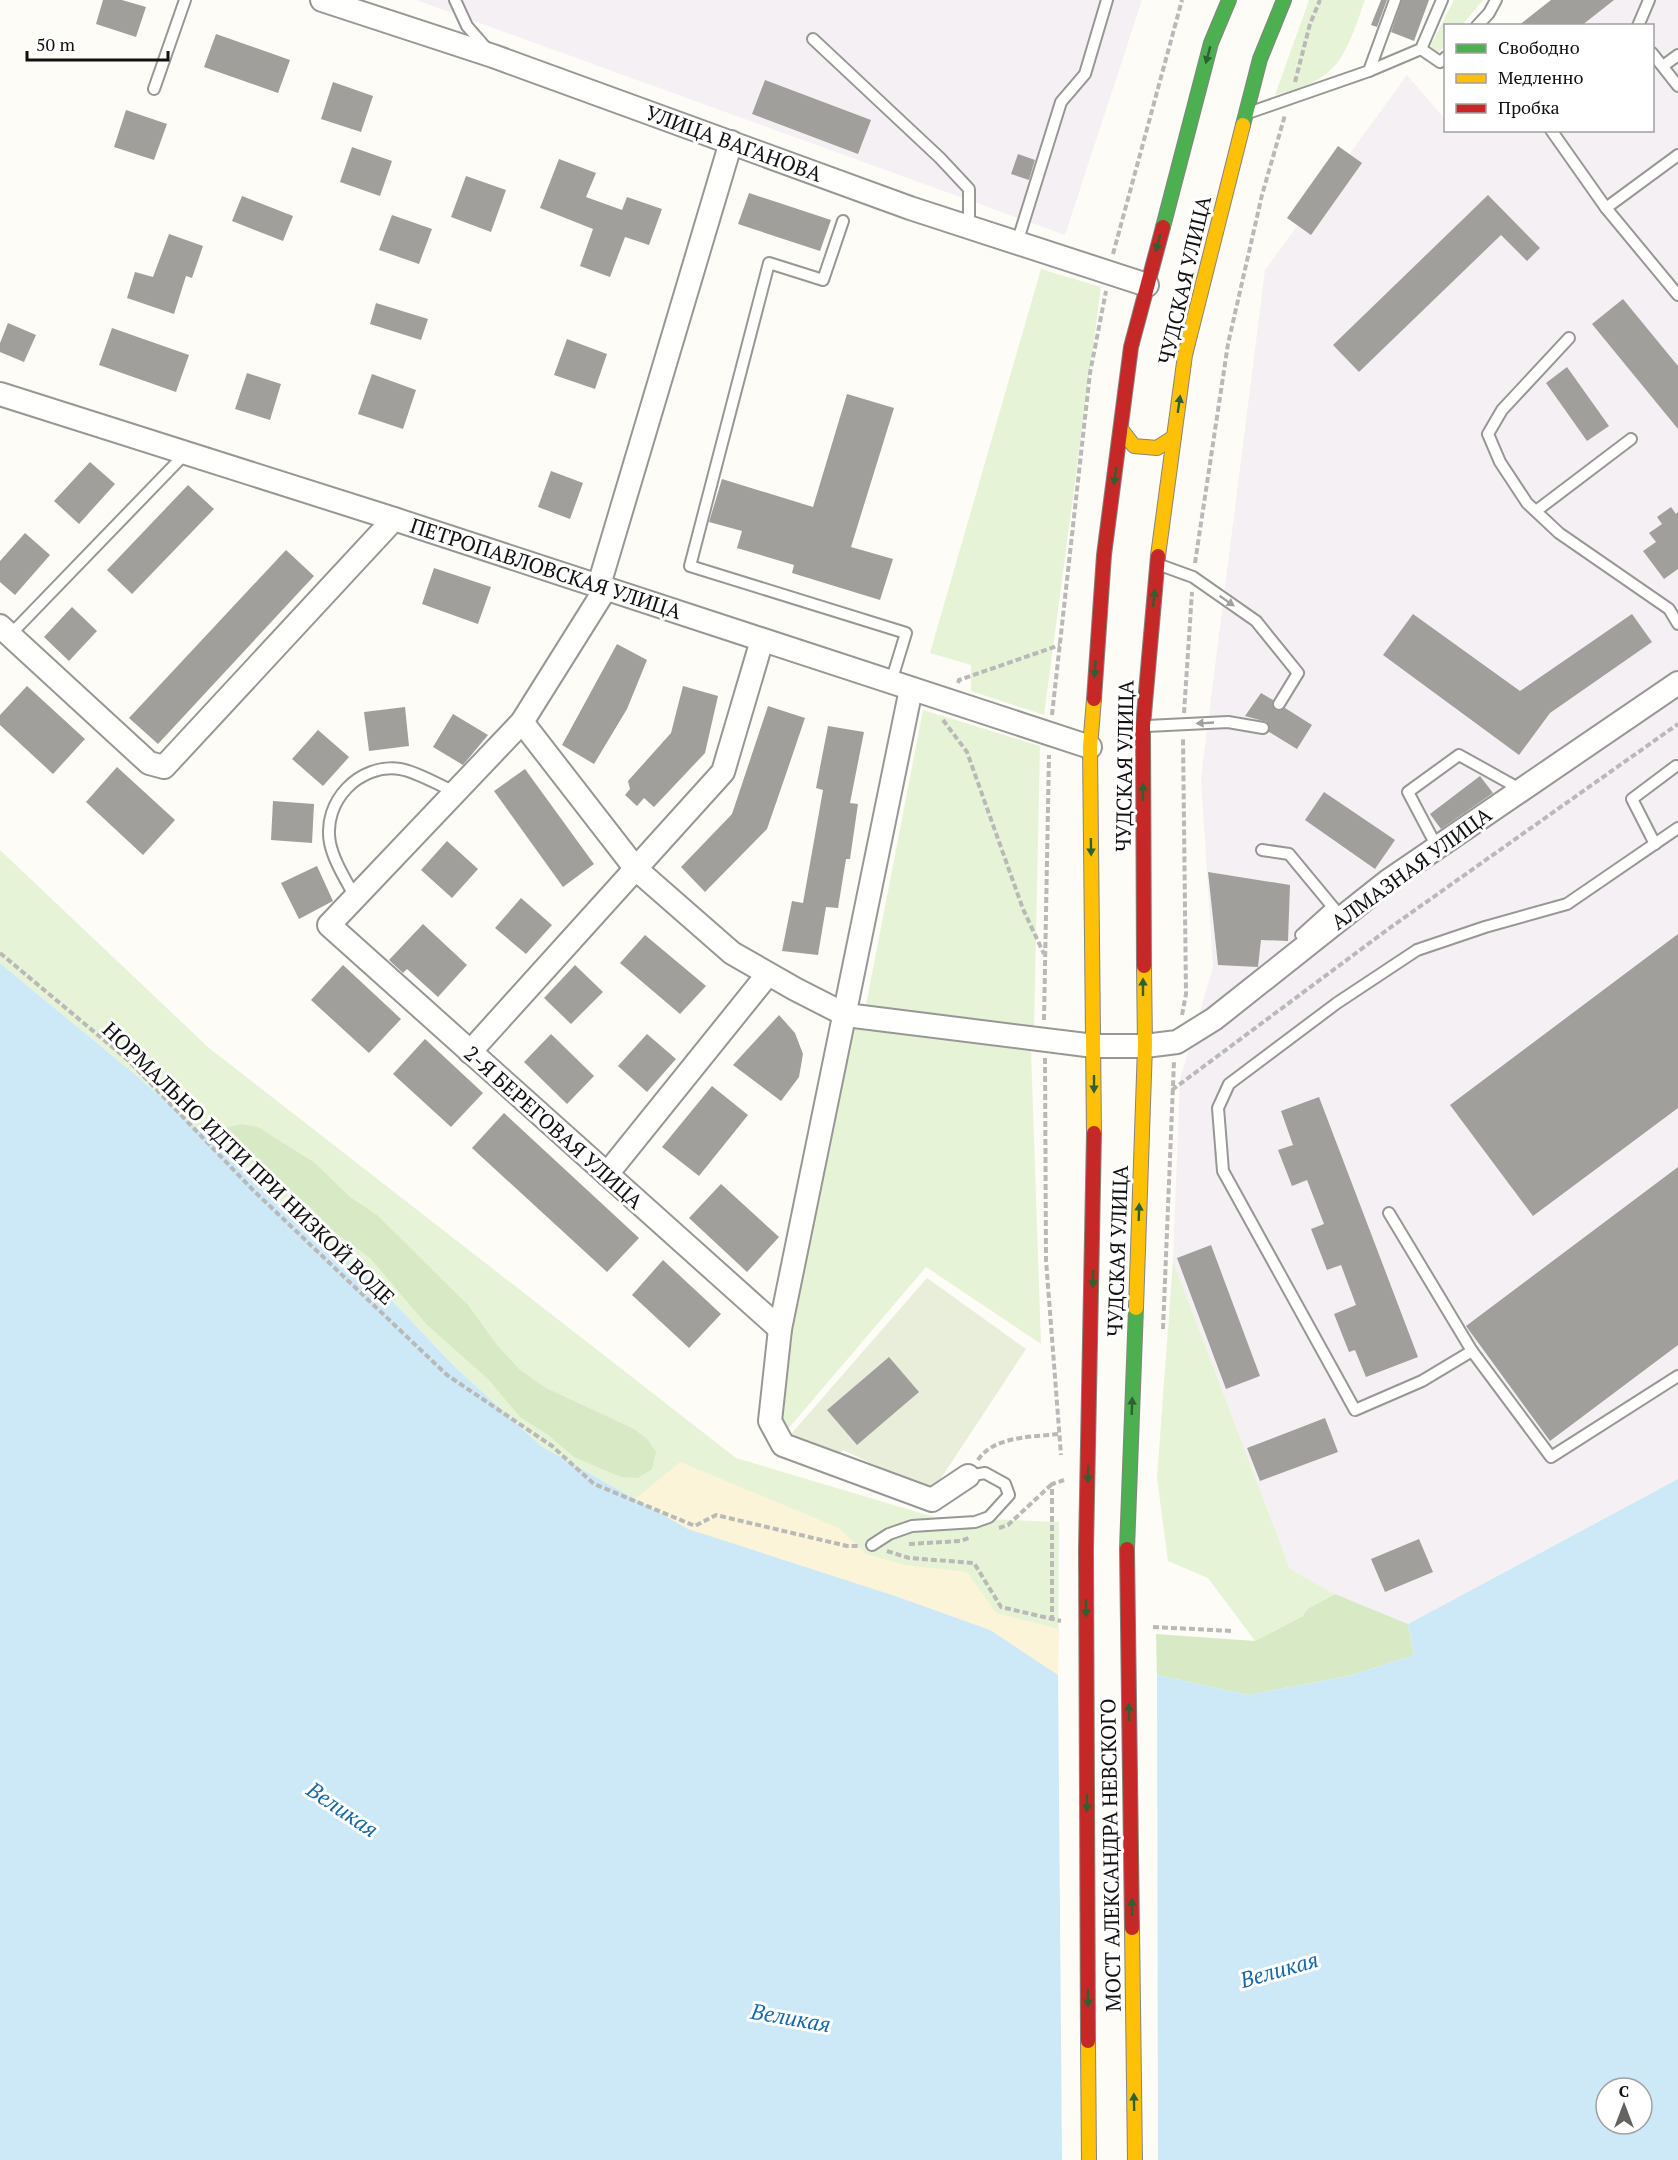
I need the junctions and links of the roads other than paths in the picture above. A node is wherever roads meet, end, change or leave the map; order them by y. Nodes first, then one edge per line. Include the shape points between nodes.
1 (185, 0) edge
2 (322, 0) edge
3 (455, 0) edge
4 (1107, 0) edge
5 (1229, 0) edge
6 (1284, 0) edge
7 (1395, 0) edge
8 (1442, 0) edge
9 (1496, 0) edge
10 (1649, 0) edge
11 (1479, 24) edge
12 (1639, 24) edge
13 (813, 39) dead end
14 (1421, 49) junction
15 (1654, 54) edge
16 (1678, 55) edge
17 (493, 56) junction
18 (1444, 59) edge
19 (1663, 66) junction
20 (1369, 71) junction
21 (1678, 86) edge
22 (154, 89) dead end
23 (1245, 114) junction
24 (1552, 132) edge
25 (731, 142) junction
26 (1678, 156) edge
27 (1606, 208) junction
28 (843, 221) dead end
29 (969, 228) junction
30 (1017, 243) junction
31 (1147, 285) junction
32 (1678, 295) edge
33 (1569, 338) dead end
34 (0, 394) edge
35 (1121, 429) junction
36 (1174, 437) junction
37 (1631, 439) dead end
38 (185, 454) junction
39 (1536, 511) junction
40 (394, 519) junction
41 (1122, 546) dead end
42 (1140, 548) dead end
43 (1104, 555) junction
44 (1157, 564) junction
45 (603, 587) junction
46 (1674, 606) edge
47 (1678, 624) edge
48 (5, 630) edge
49 (762, 640) junction
50 (1678, 683) edge
51 (901, 686) junction
52 (1279, 704) dead end
53 (522, 722) junction
54 (1143, 726) junction
55 (1263, 728) dead end
56 (1090, 747) junction
57 (1677, 766) edge
58 (1520, 789) junction
59 (455, 792) junction
60 (1678, 828) edge
61 (1656, 844) junction
62 (1437, 847) junction
63 (1262, 850) dead end
64 (636, 869) junction
65 (355, 897) junction
66 (1337, 912) junction
67 (1301, 935) dead end
68 (768, 974) junction
69 (846, 1015) junction
70 (1094, 1046) junction
71 (1144, 1046) junction
72 (470, 1052) junction
73 (607, 1174) junction
74 (1389, 1214) dead end
75 (780, 1329) junction
76 (1472, 1351) junction
77 (1678, 1376) edge
78 (968, 1476) joint
79 (872, 1545) road end
80 (1086, 1549) joint
81 (1127, 1549) joint
82 (1089, 2160) edge
83 (1135, 2160) edge

1 - 22 lane
2 - 17 street, УЛИЦА ВАГАНОВА
3 - 17 lane via 466,26
4 - 30 lane via 1085,74 1061,102
5 -> 31 highway, ЧУДСКАЯ УЛИЦА via 1211,43
6 - 23 highway, ЧУДСКАЯ УЛИЦА via 1260,59
7 - 20 lane
8 - 14 lane
9 - 11 lane
10 - 12 lane
13 - 29 lane via 969,189
14 - 18 lane via 1440,62
14 - 20 lane
15 - 19 lane
16 - 19 lane
17 - 25 street, УЛИЦА ВАГАНОВА
19 - 21 lane
20 - 23 lane
36 -> 23 highway, ЧУДСКАЯ УЛИЦА via 1185,355
24 - 27 lane
25 - 29 street, УЛИЦА ВАГАНОВА
25 - 45 street
26 - 27 lane
27 - 32 lane
28 - 51 lane via 823,280 769,262 690,566 906,633
29 - 30 street, УЛИЦА ВАГАНОВА
30 - 31 street, УЛИЦА ВАГАНОВА
31 - 35 highway, ЧУДСКАЯ УЛИЦА via 1131,347
33 - 39 lane via 1502,410 1488,434 1500,462
34 - 38 street, ПЕТРОПАВЛОВСКАЯ УЛИЦА
35 - 36 highway via 1134,446 1157,448
35 -> 43 highway, ЧУДСКАЯ УЛИЦА
36 - 44 highway, ЧУДСКАЯ УЛИЦА
37 - 39 lane
38 - 40 street, ПЕТРОПАВЛОВСКАЯ УЛИЦА
38 - 48 lane
39 - 46 lane via 1559,533
40 - 45 street, ПЕТРОПАВЛОВСКАЯ УЛИЦА
40 - 48 street via 164,767 149,763
41 - 43 highway
42 - 44 highway
43 -> 56 highway, ЧУДСКАЯ УЛИЦА
44 -> 52 lane via 1193,577 1256,621 1298,673
54 -> 44 highway, ЧУДСКАЯ УЛИЦА
45 - 49 street, ПЕТРОПАВЛОВСКАЯ УЛИЦА
45 - 53 street
46 - 47 lane
49 - 51 street, ПЕТРОПАВЛОВСКАЯ УЛИЦА
49 - 64 street via 723,772
50 - 58 street, АЛМАЗНАЯ УЛИЦА
51 - 56 street, ПЕТРОПАВЛОВСКАЯ УЛИЦА via 948,711
51 - 69 street
53 - 59 street
53 - 64 street
55 -> 54 lane via 1228,722
71 -> 54 highway, ЧУДСКАЯ УЛИЦА
56 -> 70 highway, ЧУДСКАЯ УЛИЦА
57 - 61 lane via 1632,799
58 - 62 street, АЛМАЗНАЯ УЛИЦА
58 - 62 lane via 1459,755 1408,792
59 - 65 street
59 - 65 lane via 403,770 379,768 358,777 343,791 332,813 330,842
60 - 61 lane
61 - 76 lane via 1568,904 1417,950 1337,1003 1230,1084 1218,1108 1223,1171 1355,1410 1422,1381
62 - 66 street, АЛМАЗНАЯ УЛИЦА
63 - 66 lane via 1289,854
64 - 68 street via 732,953
64 - 72 street
65 - 72 street, 2-Я БЕРЕГОВАЯ УЛИЦА via 329,925
66 - 67 lane
66 - 71 street, АЛМАЗНАЯ УЛИЦА via 1250,992 1177,1042
68 - 69 street
68 - 73 street
69 - 70 street, АЛМАЗНАЯ УЛИЦА
69 - 75 street
70 - 71 street, АЛМАЗНАЯ УЛИЦА
70 -> 80 highway, ЧУДСКАЯ УЛИЦА
81 -> 71 highway, ЧУДСКАЯ УЛИЦА
72 - 73 street, 2-Я БЕРЕГОВАЯ УЛИЦА
73 - 75 street, 2-Я БЕРЕГОВАЯ УЛИЦА
74 - 76 lane
75 - 78 street via 770,1421 783,1445 932,1500
76 - 77 lane via 1551,1457
78 - 79 lane via 985,1473 1005,1484 1009,1495 989,1517 975,1522 912,1526
80 -> 82 highway, МОСТ АЛЕКСАНДРА НЕВСКОГО, bridge
83 -> 81 highway, МОСТ АЛЕКСАНДРА НЕВСКОГО, bridge

